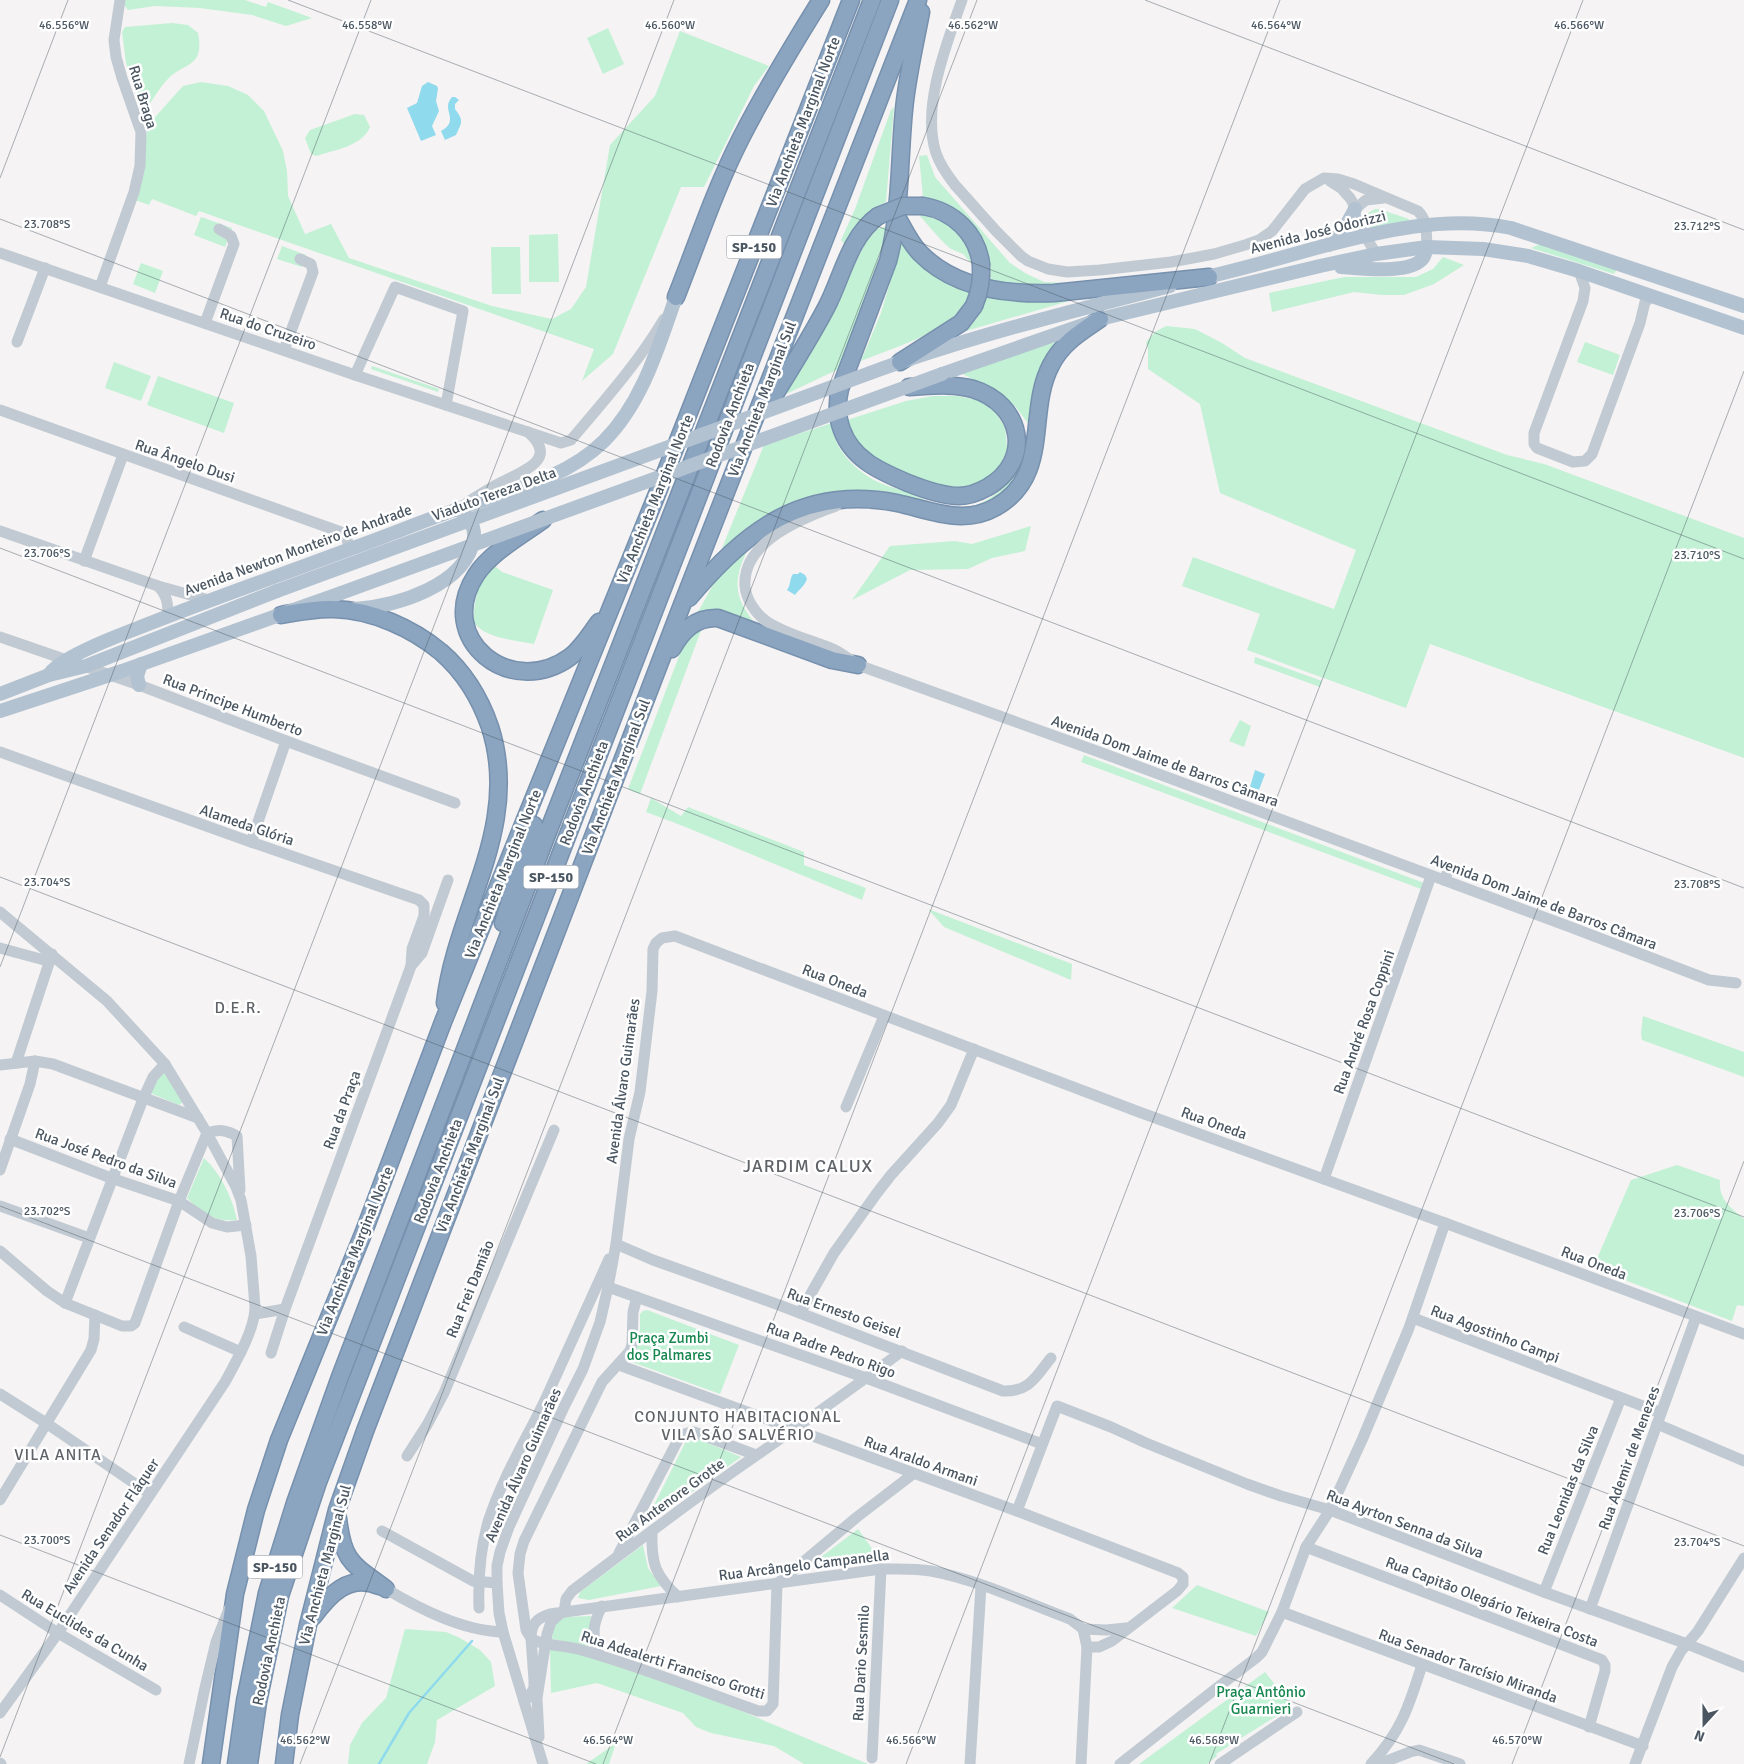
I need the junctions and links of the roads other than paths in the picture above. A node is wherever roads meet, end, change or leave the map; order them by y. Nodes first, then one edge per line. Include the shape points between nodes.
1 (120, 0) edge
2 (821, 0) edge
3 (851, 0) edge
4 (872, 0) edge
5 (890, 0) edge
6 (918, 0) edge
7 (923, 0) edge
8 (962, 0) edge
9 (1324, 178) junction
10 (1385, 198) junction
11 (1355, 209) junction
12 (897, 217) junction
13 (1426, 224) junction
14 (219, 229) dead end
15 (1366, 236) junction
16 (1329, 245) junction
17 (1427, 247) junction
18 (0, 253) edge
19 (1376, 254) junction
20 (300, 259) dead end
21 (1320, 266) junction
22 (44, 268) junction
23 (1579, 271) junction
24 (1208, 277) junction
25 (100, 287) junction
26 (1652, 296) junction
27 (676, 297) junction
28 (1744, 306) edge
29 (1100, 319) junction
30 (205, 323) junction
31 (1744, 328) edge
32 (18, 342) dead end
33 (284, 350) junction
34 (900, 362) junction
35 (355, 375) junction
36 (907, 387) junction
37 (446, 405) junction
38 (0, 410) edge
39 (1009, 414) junction
40 (527, 431) junction
41 (1037, 437) junction
42 (745, 443) junction
43 (123, 455) junction
44 (854, 500) junction
45 (456, 509) junction
46 (545, 519) junction
47 (0, 531) edge
48 (350, 550) junction
49 (84, 561) junction
50 (158, 586) junction
51 (209, 600) junction
52 (614, 602) junction
53 (342, 610) junction
54 (680, 610) junction
55 (281, 614) junction
56 (168, 616) junction
57 (0, 637) edge
58 (66, 660) junction
59 (100, 661) joint
60 (141, 664) junction
61 (858, 665) junction
62 (86, 666) junction
63 (49, 675) junction
64 (110, 675) junction
65 (139, 685) junction
66 (651, 686) junction
67 (0, 694) edge
68 (0, 711) edge
69 (563, 727) junction
70 (286, 741) junction
71 (0, 752) edge
72 (455, 803) dead end
73 (251, 842) junction
74 (1448, 868) dead end
75 (1431, 876) junction
76 (448, 880) dead end
77 (1444, 880) junction
78 (0, 913) edge
79 (674, 936) joint
80 (0, 948) edge
81 (50, 958) junction
82 (1659, 961) junction
83 (411, 966) junction
84 (1740, 984) edge
85 (884, 1016) junction
86 (443, 1022) junction
87 (974, 1049) junction
88 (34, 1061) junction
89 (16, 1063) junction
90 (164, 1064) junction
91 (0, 1065) edge
92 (143, 1099) junction
93 (444, 1107) junction
94 (846, 1107) dead end
95 (198, 1118) junction
96 (554, 1130) dead end
97 (207, 1134) junction
98 (10, 1139) junction
99 (2, 1151) edge
100 (0, 1170) edge
101 (111, 1178) junction
102 (1324, 1179) junction
103 (241, 1200) junction
104 (179, 1201) junction
105 (0, 1206) edge
106 (1445, 1223) junction
107 (246, 1225) junction
108 (89, 1238) junction
109 (616, 1244) junction
110 (0, 1251) edge
111 (608, 1287) junction
112 (637, 1297) junction
113 (65, 1303) junction
114 (285, 1309) junction
115 (800, 1313) junction
116 (255, 1314) junction
117 (95, 1315) junction
118 (1696, 1317) junction
119 (1413, 1318) junction
120 (600, 1322) junction
121 (580, 1325) junction
122 (184, 1327) dead end
123 (1744, 1334) edge
124 (902, 1350) junction
125 (241, 1352) junction
126 (270, 1353) dead end
127 (1051, 1358) dead end
128 (619, 1365) junction
129 (866, 1378) junction
130 (0, 1394) edge
131 (1621, 1398) junction
132 (1659, 1418) junction
133 (46, 1423) junction
134 (794, 1430) junction
135 (1042, 1444) junction
136 (756, 1455) junction
137 (407, 1456) dead end
138 (1744, 1460) edge
139 (913, 1474) junction
140 (150, 1494) junction
141 (0, 1500) edge
142 (338, 1507) junction
143 (1330, 1510) junction
144 (1017, 1511) junction
145 (382, 1531) dead end
146 (652, 1532) junction
147 (1306, 1547) junction
148 (617, 1557) junction
149 (808, 1557) junction
150 (1744, 1558) edge
151 (881, 1569) junction
152 (818, 1578) junction
153 (478, 1582) junction
154 (496, 1583) junction
155 (777, 1584) junction
156 (981, 1586) junction
157 (386, 1589) junction
158 (1544, 1592) junction
159 (235, 1594) junction
160 (0, 1595) edge
161 (678, 1597) junction
162 (602, 1606) junction
163 (479, 1608) dead end
164 (1590, 1609) junction
165 (563, 1612) junction
166 (1282, 1612) junction
167 (308, 1626) junction
168 (1128, 1628) junction
169 (1083, 1629) junction
170 (503, 1632) junction
171 (58, 1633) junction
172 (530, 1638) junction
173 (546, 1644) junction
174 (1687, 1644) junction
175 (1087, 1648) junction
176 (599, 1655) junction
177 (1422, 1665) junction
178 (1744, 1668) edge
179 (156, 1690) dead end
180 (524, 1701) junction
181 (1297, 1712) dead end
182 (0, 1713) edge
183 (1588, 1727) junction
184 (1643, 1746) junction
185 (1386, 1747) junction
186 (1404, 1757) edge
187 (872, 1758) dead end
188 (542, 1761) edge
189 (189, 1764) edge
190 (211, 1764) edge
191 (236, 1764) edge
192 (249, 1764) edge
193 (284, 1764) edge
194 (970, 1764) edge
195 (1081, 1764) edge
196 (1120, 1764) edge
197 (1220, 1764) edge
198 (1371, 1764) edge
199 (1380, 1764) edge
200 (1460, 1764) edge
201 (1635, 1764) edge

1 - 25 street, Rua Braga via 114,40 122,78 141,132 140,166
2 - 27 highway via 740,139
3 - 52 highway, Via Anchieta Marginal Norte / SP-150
4 - 93 highway, Rodovia Anchieta / SP-150
5 - 192 highway, Rodovia Anchieta / SP-150 via 318,1482 280,1596
6 - 42 highway, Via Anchieta Marginal Sul / SP-150
7 - 12 highway via 904,108
8 - 9 street via 944,49 937,80 932,123 936,152 956,186 1010,247 1028,261 1057,271 1080,272 1171,262 1233,249 1266,235 1304,190
9 - 10 street via 1338,179
9 - 11 street via 1345,191
10 - 11 street via 1366,200
10 - 13 street via 1418,211
11 - 15 street via 1357,222
11 - 16 main road
12 - 24 highway via 914,246 933,264 960,280 1001,291 1054,293
12 - 39 highway via 888,262 838,397 838,422 846,440 866,461 894,477 935,492 966,495 992,484 1012,460 1017,435
13 - 15 main road, Avenida José Odorizzi
13 - 17 street
13 - 28 main road, Avenida José Odorizzi via 1487,224 1511,228
14 - 30 street via 231,236 234,244
15 - 16 main road, Avenida José Odorizzi
15 - 19 street
16 - 24 main road, Avenida José Odorizzi
17 - 19 main road
17 - 21 main road via 1423,258 1407,267
17 - 23 main road via 1483,249 1528,256
18 - 22 street, Rua do Cruzeiro
19 - 21 main road
20 - 33 street via 311,264 313,272
21 - 29 main road
22 - 25 street, Rua do Cruzeiro
22 - 32 street
23 - 26 main road
23 - 26 street via 1585,288 1583,301 1533,439 1536,448 1573,462 1584,462 1592,454 1645,302
24 - 34 main road, Avenida José Odorizzi via 1043,318
25 - 30 street, Rua do Cruzeiro
26 - 31 main road
27 - 40 street, Rua do Cruzeiro via 653,338 571,440 561,443
27 - 45 main road, Avenida Newton Monteiro de Andrade via 641,388 604,441 553,476
29 - 36 main road, bridge
29 - 41 highway via 1068,341 1051,364 1044,382
30 - 33 street, Rua do Cruzeiro
33 - 35 street, Rua do Cruzeiro
34 - 42 highway, bridge via 966,318 979,296 982,283 974,240 963,226 943,212 923,206 903,206 878,216 859,234 826,307
34 - 59 main road, Viaduto Tereza Delta, bridge via 276,591
35 - 37 street, Rua do Cruzeiro
35 - 37 street via 395,287 463,311
36 - 39 highway via 957,386 971,389 985,394
36 - 46 main road, bridge
37 - 40 street, Rua do Cruzeiro
38 - 43 street, Rua Ângelo Dusi
39 - 41 highway
40 - 45 street via 538,447 540,455 536,463
41 - 44 highway via 1031,464 1020,487 1011,497 985,512 951,516 897,503
42 - 54 highway, Via Anchieta Marginal Sul / SP-150
43 - 48 street, Rua Ângelo Dusi via 341,532
43 - 49 street
44 - 54 highway via 808,506 769,523 724,559
44 - 61 street, Avenida Dom Jaime de Barros Câmara via 812,516 768,541 751,558 745,577 748,597 763,618 777,628 835,650
45 - 48 main road, Avenida Newton Monteiro de Andrade
45 - 53 main road via 468,517 474,538 465,560 448,576 430,589 400,602
46 - 52 highway via 489,560 476,574 464,604 466,631 475,646 495,664 508,670 524,672 556,665 570,657 582,644
46 - 55 main road, bridge
47 - 49 street
48 - 51 main road, Avenida Newton Monteiro de Andrade
49 - 50 street
50 - 51 street
50 - 56 street via 167,600
51 - 56 main road, Avenida Newton Monteiro de Andrade
52 - 69 highway, Via Anchieta Marginal Norte / SP-150
53 - 55 highway
53 - 86 highway via 377,617 402,627 445,656 478,699 495,744 500,780 496,819 485,865 448,979
54 - 66 highway, Via Anchieta Marginal Sul / SP-150
55 - 60 main road
56 - 58 main road, Avenida Newton Monteiro de Andrade
57 - 58 street, Rua Principe Humberto
58 - 62 street, Rua Principe Humberto
58 - 63 main road, Avenida Newton Monteiro de Andrade via 52,669
59 - 62 main road, Avenida Newton Monteiro de Andrade
60 - 64 main road
60 - 65 main road via 137,676
61 - 66 highway via 832,660 714,618 700,621 684,631
61 - 75 street, Avenida Dom Jaime de Barros Câmara
62 - 63 main road, Avenida Newton Monteiro de Andrade
62 - 64 street, Rua Principe Humberto
63 - 67 main road, Avenida Newton Monteiro de Andrade
64 - 65 street, Rua Principe Humberto
64 - 68 main road
65 - 70 street, Rua Principe Humberto
66 - 142 highway, Via Anchieta Marginal Sul / SP-150
69 - 86 highway, Via Anchieta Marginal Norte / SP-150
69 - 93 highway via 494,951 460,1042
70 - 72 street, Rua Principe Humberto
70 - 73 street
71 - 73 street, Alameda Glória
73 - 83 street, Alameda Glória via 421,902 424,916 412,949
74 - 77 street
75 - 77 street, Avenida Dom Jaime de Barros Câmara
75 - 102 street, Rua André Rosa Coppini
76 - 83 street, Rua da Praça via 422,953
77 - 82 street, Avenida Dom Jaime de Barros Câmara via 1504,898
78 - 81 street
79 - 85 street, Rua Oneda
79 - 109 street, Avenida Álvaro Guimarães via 662,938 654,949 640,1092 630,1139
80 - 81 street
81 - 89 street
81 - 90 street via 107,1001
82 - 84 street, Avenida Dom Jaime de Barros Câmara via 1709,980
82 - 84 street, Avenida Dom Jaime de Barros Câmara via 1674,960
83 - 114 street, Rua da Praça
85 - 87 street, Rua Oneda
85 - 94 street
86 - 159 highway, Via Anchieta Marginal Norte / SP-150 via 363,1234 278,1440
87 - 102 street, Rua Oneda
87 - 115 street via 951,1105 882,1187 834,1253
88 - 89 street
88 - 92 street via 53,1064
88 - 98 street via 30,1084
89 - 91 street
90 - 92 street via 152,1077
90 - 95 street
92 - 95 street
92 - 101 street
93 - 191 highway, Rodovia Anchieta / SP-150 via 295,1503 267,1593
95 - 97 street
96 - 137 street, Rua Frei Damião via 444,1393
97 - 103 street
97 - 103 street via 216,1130 237,1136
97 - 104 street
98 - 99 street
98 - 101 street, Rua José Pedro da Silva
99 - 100 street
101 - 104 street, Rua José Pedro da Silva
101 - 108 street
102 - 106 street, Rua Oneda
103 - 107 street
104 - 107 street, Rua José Pedro da Silva via 217,1225
104 - 117 street via 134,1323 126,1327
105 - 108 street
106 - 118 street, Rua Oneda
106 - 119 street, Rua Agostinho Campi
107 - 116 street
108 - 113 street
109 - 111 street, Avenida Álvaro Guimarães
109 - 115 street, Rua Ernesto Geisel
109 - 121 street, Avenida Álvaro Guimarães
110 - 113 street
111 - 112 street, Rua Padre Pedro Rigo
111 - 120 street, Avenida Álvaro Guimarães
112 - 128 street via 632,1344
112 - 129 street, Rua Padre Pedro Rigo
113 - 117 street
114 - 116 street
114 - 126 street, Rua da Praça
115 - 124 street, Rua Ernesto Geisel
116 - 125 street, Avenida Senador Fláquer
117 - 133 street via 91,1350
118 - 123 street, Rua Oneda
118 - 132 street, Rua Ademir de Menezes
119 - 131 street, Rua Agostinho Campi
119 - 143 street
120 - 121 street
120 - 154 street, Avenida Álvaro Guimarães via 583,1369 503,1542
121 - 153 street, Avenida Álvaro Guimarães via 489,1520
122 - 125 street
124 - 127 street, Rua Ernesto Geisel via 987,1386 1008,1391 1028,1386
124 - 129 street, Rua Antenore Grotte
125 - 140 street, Avenida Senador Fláquer via 225,1382
128 - 134 street, Rua Araldo Armani
128 - 172 street via 602,1382 522,1547 518,1573
129 - 134 street, Rua Antenore Grotte
129 - 135 street, Rua Padre Pedro Rigo
130 - 133 street
131 - 132 street, Rua Agostinho Campi
131 - 158 street, Rua Leonidas da Silva
132 - 138 street, Rua Agostinho Campi
132 - 164 street, Rua Ademir de Menezes
133 - 140 street
133 - 141 street
134 - 136 street, Rua Antenore Grotte
134 - 139 street, Rua Araldo Armani
135 - 143 street, Rua Ayrton Senna da Silva via 1057,1406 1247,1484
135 - 144 street
136 - 146 street, Rua Antenore Grotte
136 - 148 street via 694,1432 683,1434
139 - 144 street, Rua Araldo Armani
139 - 149 street
140 - 171 street, Avenida Senador Fláquer
142 - 157 highway via 346,1554
142 - 167 highway, Via Anchieta Marginal Sul / SP-150
143 - 147 street
143 - 158 street, Rua Ayrton Senna da Silva
144 - 168 street, Rua Araldo Armani via 1183,1577 1183,1584 1177,1591
145 - 153 street
146 - 148 street, Rua Antenore Grotte
146 - 161 street via 656,1570
147 - 166 street
147 - 183 street, Rua Capitão Olegário Teixeira Costa via 1602,1660 1605,1671
148 - 165 street, Rua Antenore Grotte via 570,1594
149 - 152 street via 807,1567
149 - 155 street
150 - 174 street via 1703,1625
151 - 152 street, Rua Arcângelo Campanella
151 - 156 street, Rua Arcângelo Campanella via 930,1571
151 - 187 street, Rua Dario Sesmilo
152 - 155 street, Rua Arcângelo Campanella
153 - 154 street
153 - 163 street, Avenida Álvaro Guimarães
154 - 170 street, Avenida Álvaro Guimarães
155 - 161 street, Rua Arcângelo Campanella
155 - 176 street, Rua Adealerti Francisco Grotti via 773,1704 767,1711 758,1711
156 - 169 street, Rua Arcângelo Campanella via 1070,1619
156 - 194 street
157 - 167 highway via 365,1582 340,1588 328,1598
157 - 170 street via 449,1619 488,1631
158 - 164 street, Rua Ayrton Senna da Silva
159 - 189 street via 216,1642
159 - 190 highway, Via Anchieta Marginal Norte / SP-150
160 - 171 street, Rua Euclides da Cunha
161 - 162 street, Rua Arcângelo Campanella
162 - 165 street, Rua Arcângelo Campanella
162 - 176 street via 594,1630
164 - 174 street, Rua Ayrton Senna da Silva
165 - 172 street, Rua Arcângelo Campanella via 539,1618
165 - 173 street via 551,1622
166 - 177 street, Rua Senador Tarcísio Miranda
166 - 196 street via 1256,1658
167 - 193 highway, Via Anchieta Marginal Sul / SP-150
168 - 169 street
168 - 175 street via 1104,1645
169 - 175 street
170 - 180 street, Avenida Álvaro Guimarães
171 - 179 street, Rua Euclides da Cunha
171 - 182 street, Avenida Senador Fláquer
172 - 173 street, Rua Adealerti Francisco Grotti
172 - 180 street via 534,1688
173 - 176 street, Rua Adealerti Francisco Grotti via 569,1646
173 - 188 street via 537,1705
174 - 178 street, Rua Ayrton Senna da Silva
174 - 184 street via 1672,1666
175 - 195 street
177 - 183 street, Rua Senador Tarcísio Miranda
177 - 185 street via 1405,1714
180 - 188 street, Avenida Álvaro Guimarães
181 - 197 street
183 - 184 street, Rua Senador Tarcísio Miranda
184 - 201 street
185 - 186 street via 1390,1753
185 - 198 street
186 - 199 street
186 - 200 street via 1423,1751

